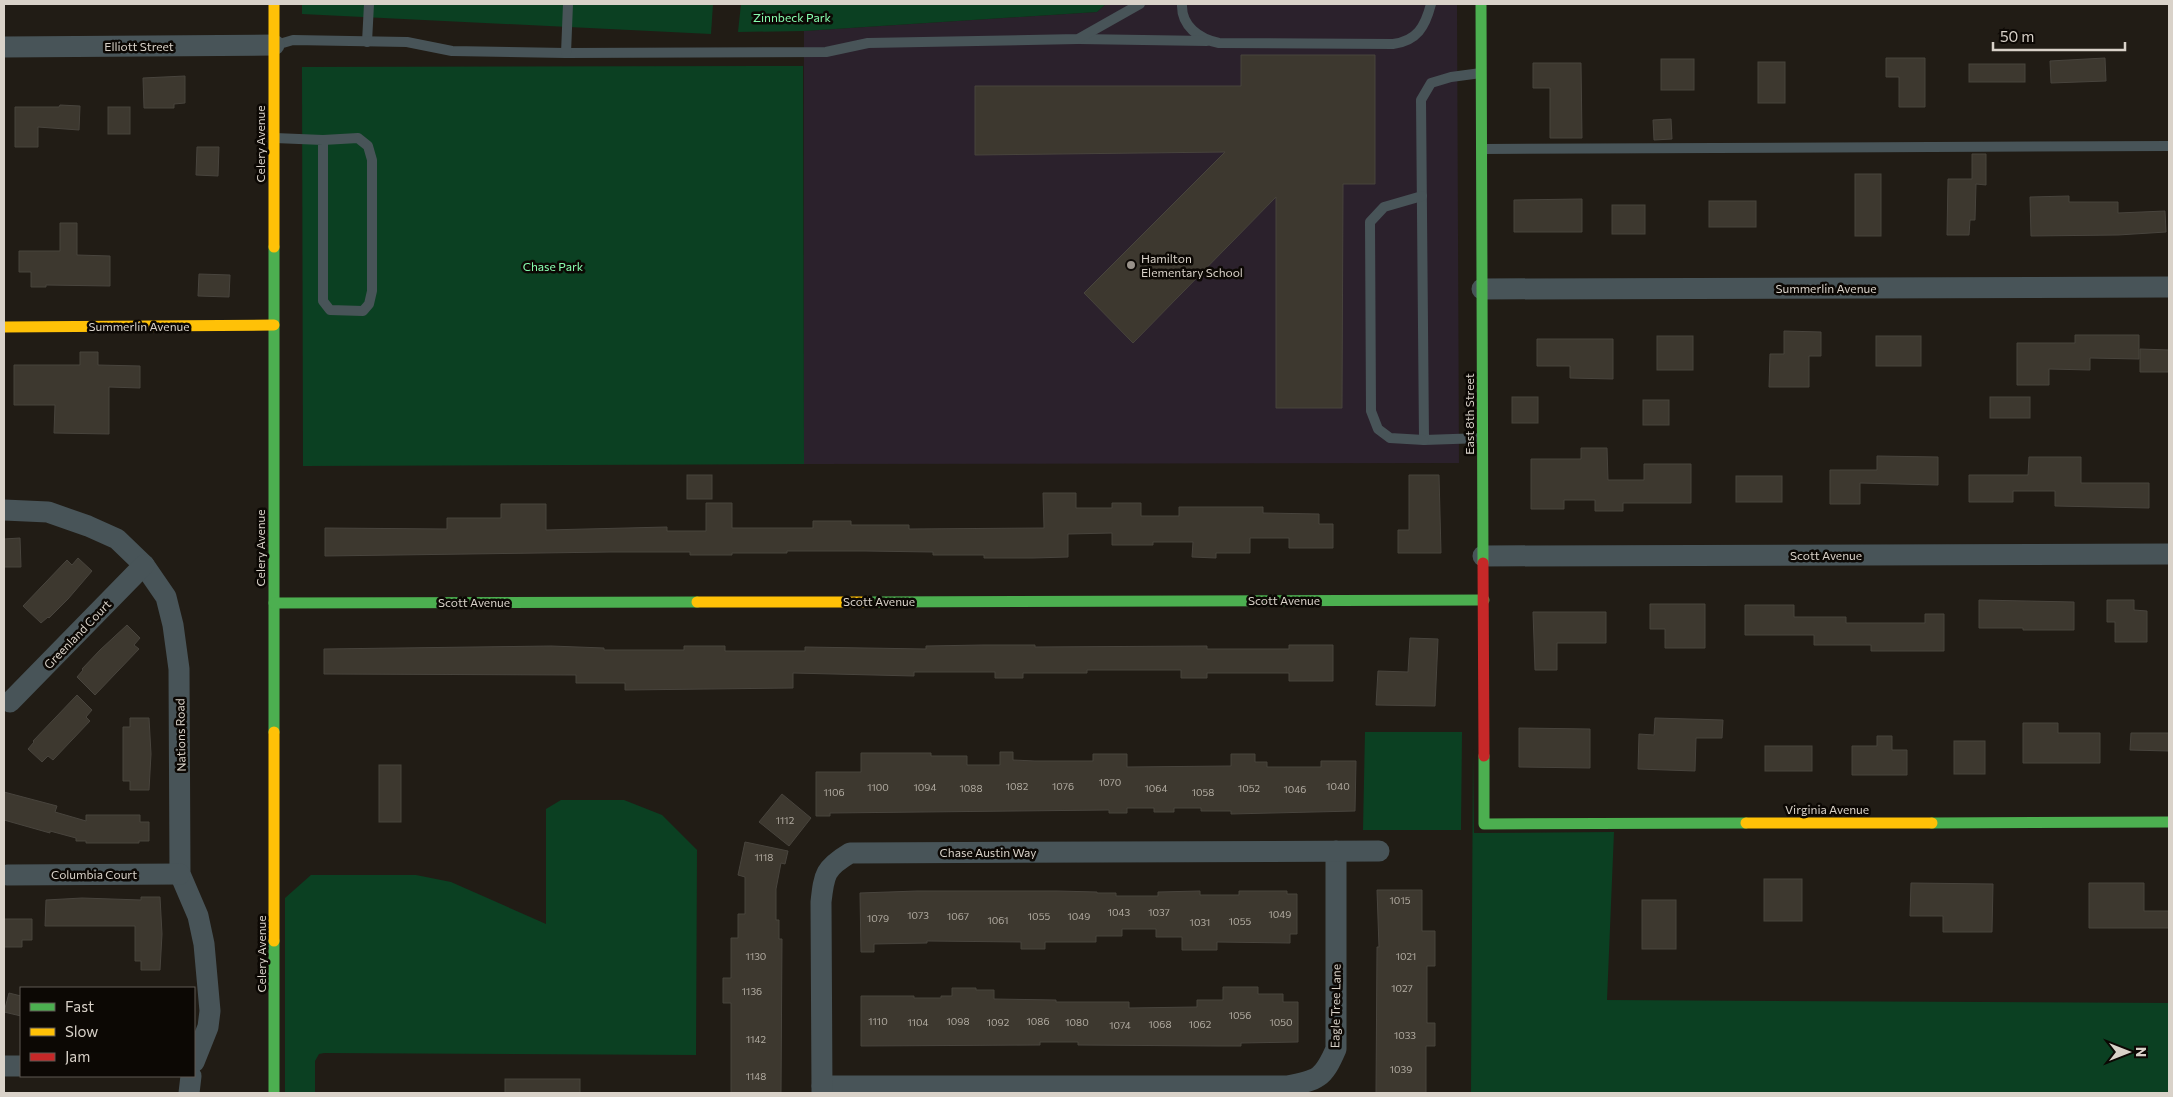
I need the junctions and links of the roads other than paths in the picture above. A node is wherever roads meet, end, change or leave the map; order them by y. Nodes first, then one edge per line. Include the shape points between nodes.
1 (274, 4) edge
2 (369, 4) edge
3 (568, 4) edge
4 (1140, 4) edge
5 (1182, 4) edge
6 (1431, 4) edge
7 (1481, 4) edge
8 (1078, 39) junction
9 (368, 42) junction
10 (1210, 42) junction
11 (274, 45) junction
12 (4, 47) edge
13 (566, 53) junction
14 (1482, 72) junction
15 (274, 138) junction
16 (323, 140) junction
17 (2169, 146) edge
18 (1482, 149) junction
19 (1422, 196) junction
20 (2169, 287) edge
21 (1482, 289) junction
22 (274, 325) junction
23 (4, 327) edge
24 (1483, 438) junction
25 (1424, 440) junction
26 (4, 510) edge
27 (2169, 554) edge
28 (1483, 556) junction
29 (144, 565) junction
30 (1484, 600) junction
31 (274, 602) junction
32 (10, 702) dead end
33 (2169, 822) edge
34 (1484, 824) joint
35 (1336, 851) junction
36 (1379, 851) dead end
37 (7, 874) dead end
38 (180, 874) junction
39 (195, 1059) edge
40 (4, 1066) edge
41 (20, 1066) edge
42 (191, 1077) edge
43 (822, 1090) edge
44 (1071, 1090) edge
45 (189, 1093) edge
46 (274, 1093) edge

1 - 11 street, Celery Avenue
2 - 9 lane
3 - 13 lane
4 - 8 lane
5 - 10 lane via 1183,18 1188,26
6 - 10 lane via 1419,32 1407,42
7 - 14 street, East 8th Street
8 - 10 lane
8 - 13 lane via 868,43 826,52
9 - 11 lane via 293,40
9 - 13 lane via 407,42 452,50
11 - 12 street, Elliott Street
11 - 15 street, Celery Avenue
14 - 18 street, East 8th Street
14 - 19 lane via 1431,83 1421,100
15 - 16 lane
15 - 22 street, Celery Avenue
16 - 16 lane via 323,301 330,310 363,311 369,304 372,291 372,160 368,146 358,138
17 - 18 lane
18 - 21 street, East 8th Street
19 - 25 lane
19 - 25 lane via 1384,208 1370,222 1371,410 1378,429 1390,438
20 - 21 street, Summerlin Avenue
21 - 24 street, East 8th Street
22 - 23 street, Summerlin Avenue
22 - 31 street, Celery Avenue
24 - 25 lane
24 - 28 street, East 8th Street
26 - 29 street, Nations Road via 48,512 88,526 117,539
27 - 28 street, Scott Avenue
28 - 30 street, East 8th Street
29 - 32 street, Greenland Court
29 - 38 street, Nations Road via 166,597 178,661
30 - 31 street, Scott Avenue
30 - 34 street, East 8th Street
31 - 46 street, Celery Avenue
33 - 34 street, Virginia Avenue
35 - 36 street, Chase Austin Way
35 - 43 street, Chase Austin Way via 850,853 834,862 824,877 821,902
35 - 44 street, Eagle Tree Lane via 1336,1049 1328,1068 1312,1082 1286,1086
37 - 38 street, Columbia Court
38 - 39 street, Nations Road via 198,916 210,1011 208,1026
40 - 41 street
42 - 45 street
43 - 44 street, Eagle Tree Lane

